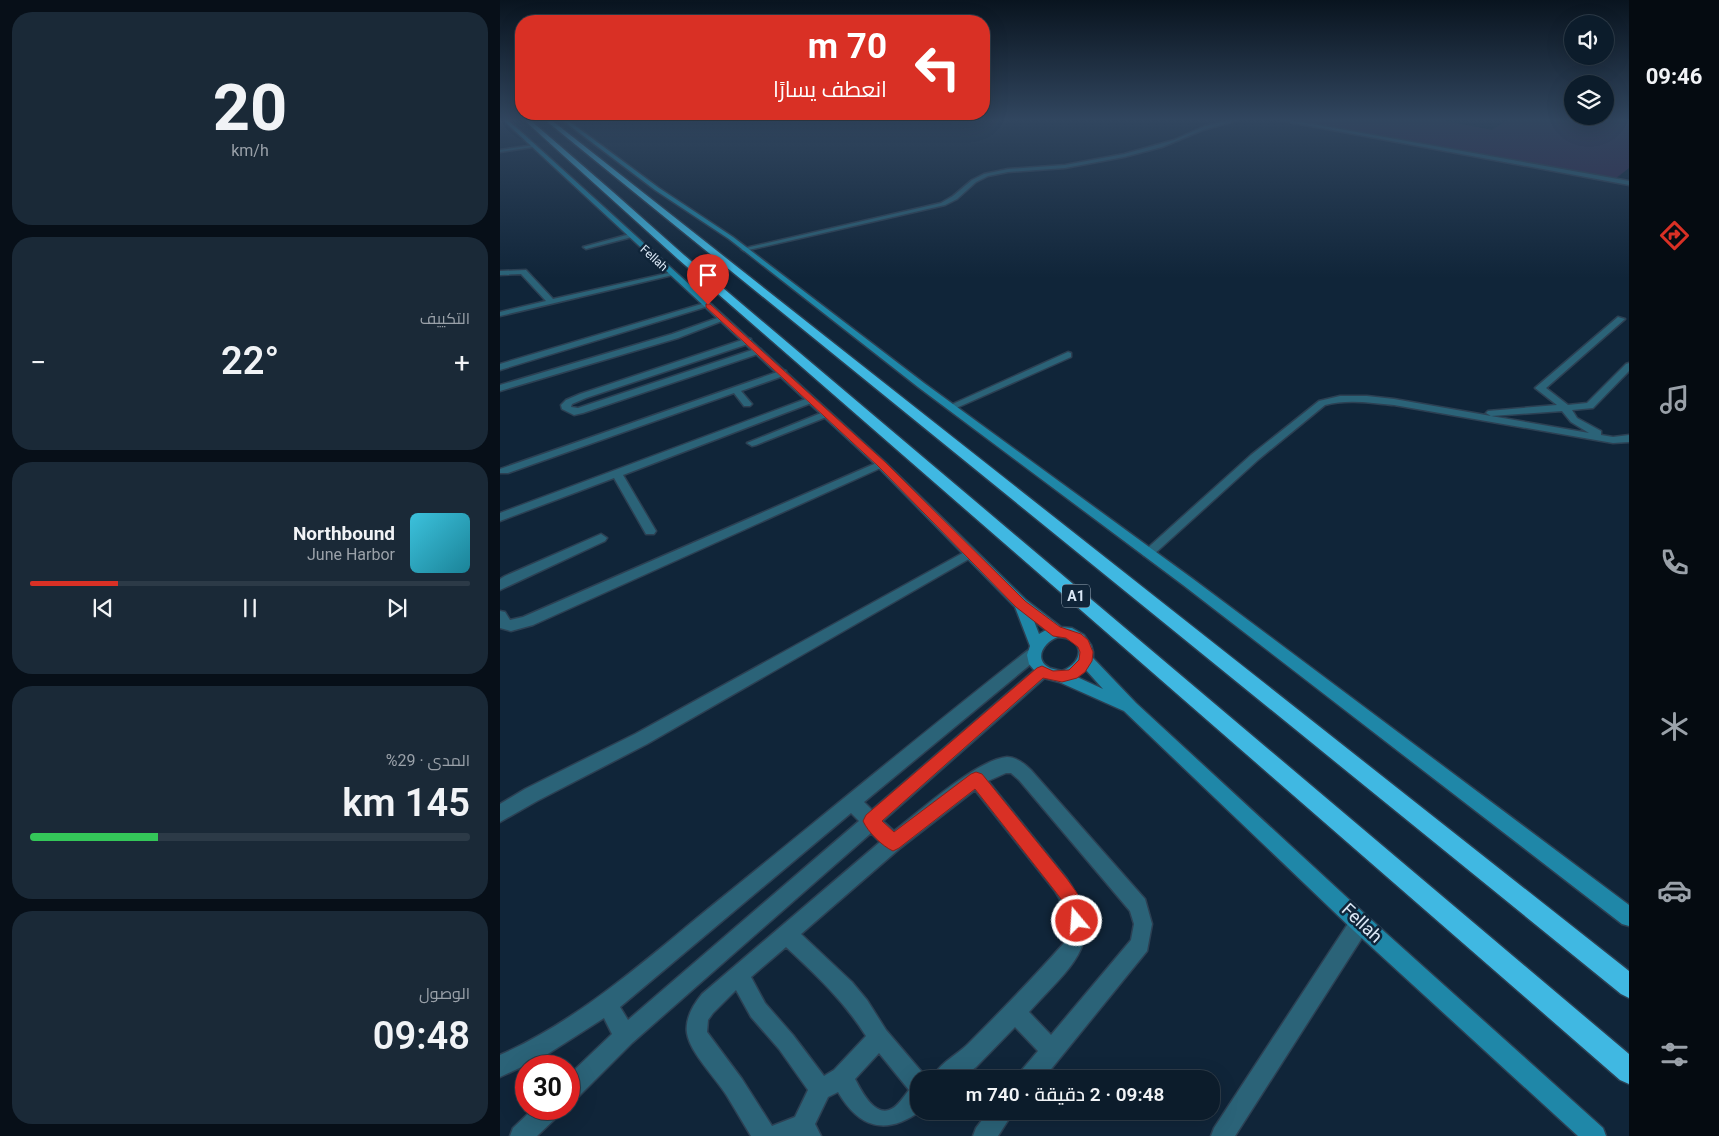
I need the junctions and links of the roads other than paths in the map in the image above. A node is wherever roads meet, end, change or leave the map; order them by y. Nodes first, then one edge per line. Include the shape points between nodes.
1 (561, 172) edge
2 (586, 172) edge
3 (612, 172) edge
4 (633, 172) edge
5 (998, 172) edge
6 (1568, 172) edge
7 (1629, 183) edge
8 (630, 236) junction
9 (586, 247) dead end
10 (744, 249) junction
11 (500, 272) edge
12 (673, 274) junction
13 (552, 303) junction
14 (708, 305) junction
15 (500, 314) edge
16 (723, 319) junction
17 (1621, 319) dead end
18 (748, 341) junction
19 (758, 351) junction
20 (1068, 354) dead end
21 (500, 366) edge
22 (1629, 366) edge
23 (783, 373) junction
24 (500, 388) edge
25 (736, 390) junction
26 (810, 400) junction
27 (747, 404) dead end
28 (951, 407) junction
29 (1566, 408) junction
30 (1543, 410) junction
31 (826, 414) junction
32 (1473, 415) junction
33 (1563, 431) junction
34 (1629, 438) edge
35 (1613, 440) junction
36 (752, 444) dead end
37 (881, 464) junction
38 (504, 471) dead end
39 (616, 473) junction
40 (500, 517) edge
41 (650, 531) dead end
42 (601, 538) dead end
43 (970, 553) junction
44 (1148, 553) junction
45 (500, 585) edge
46 (1021, 604) junction
47 (500, 616) edge
48 (1058, 632) junction
49 (1034, 650) junction
50 (1086, 661) junction
51 (1042, 672) junction
52 (1062, 677) junction
53 (1131, 708) junction
54 (976, 779) junction
55 (852, 802) junction
56 (500, 814) edge
57 (871, 821) junction
58 (893, 843) junction
59 (1629, 917) edge
60 (1360, 922) junction
61 (787, 934) junction
62 (739, 975) junction
63 (1629, 986) edge
64 (607, 1004) junction
65 (1015, 1012) junction
66 (625, 1036) junction
67 (879, 1037) junction
68 (1051, 1050) junction
69 (500, 1066) edge
70 (954, 1070) edge
71 (1036, 1070) edge
72 (1629, 1071) edge
73 (910, 1075) edge
74 (842, 1078) junction
75 (580, 1079) edge
76 (820, 1089) junction
77 (910, 1105) edge
78 (538, 1120) edge
79 (996, 1120) edge
80 (806, 1132) edge
81 (521, 1136) edge
82 (766, 1136) edge
83 (777, 1136) edge
84 (984, 1136) edge
85 (1222, 1136) edge
86 (1595, 1136) edge

1 - 8 street, Fellah
2 - 72 highway, A1
3 - 63 highway
4 - 10 street
5 - 10 street via 979,178 956,199 943,204
6 - 7 street
8 - 9 street
8 - 12 street, Fellah
10 - 28 street
11 - 13 street via 523,272
12 - 13 street
12 - 14 street, Fellah
13 - 15 street
14 - 16 street, Fellah
14 - 21 street
16 - 18 street, Fellah
16 - 24 street
17 - 29 street via 1540,388
18 - 19 street, Fellah
18 - 19 street via 582,396 569,402 567,409 580,411
19 - 23 street, Fellah
20 - 28 street
22 - 29 street via 1593,404
23 - 25 street
23 - 26 street, Fellah
25 - 27 street
25 - 38 street
26 - 31 street, Fellah
26 - 39 street
28 - 44 street
29 - 30 street
29 - 35 street via 1570,417 1582,426
30 - 32 street
30 - 33 street
31 - 36 street
31 - 37 street, Fellah
32 - 33 street
32 - 44 street via 1372,400 1341,399 1322,403 1255,457
33 - 35 street
34 - 35 street
37 - 43 street, Fellah
37 - 47 street via 528,621 507,626
39 - 40 street
39 - 41 street
42 - 45 street
43 - 46 street, Fellah
43 - 56 street via 641,739
44 - 59 street
46 - 48 street, Fellah
46 - 49 street, Fellah
48 - 49 street via 1041,638
48 - 50 street, Fellah via 1077,637 1084,644
49 - 51 street, Fellah via 1035,664
49 - 55 street
50 - 52 street via 1081,669
50 - 53 street, Fellah
51 - 52 street, Fellah
51 - 57 street
52 - 53 street, Fellah
53 - 60 street, Fellah
54 - 58 street
54 - 65 street via 1071,899 1077,921 1076,941 1071,950
54 - 68 street via 999,767 1017,767 1132,897 1142,914 1143,934 1134,953
55 - 57 street
55 - 64 street
57 - 58 street
57 - 66 street
58 - 61 street
60 - 85 street
60 - 86 street, Fellah
61 - 62 street
61 - 67 street via 845,989
62 - 76 street via 758,1010
62 - 82 street via 706,1004 696,1029 703,1046
64 - 66 street
64 - 69 street via 536,1050
65 - 68 street
65 - 70 street
66 - 75 street
67 - 73 street
67 - 74 street
68 - 71 street
74 - 76 street
74 - 77 street via 860,1108 871,1119 893,1121
76 - 80 street
78 - 81 street
79 - 84 street
80 - 83 street via 791,1129

